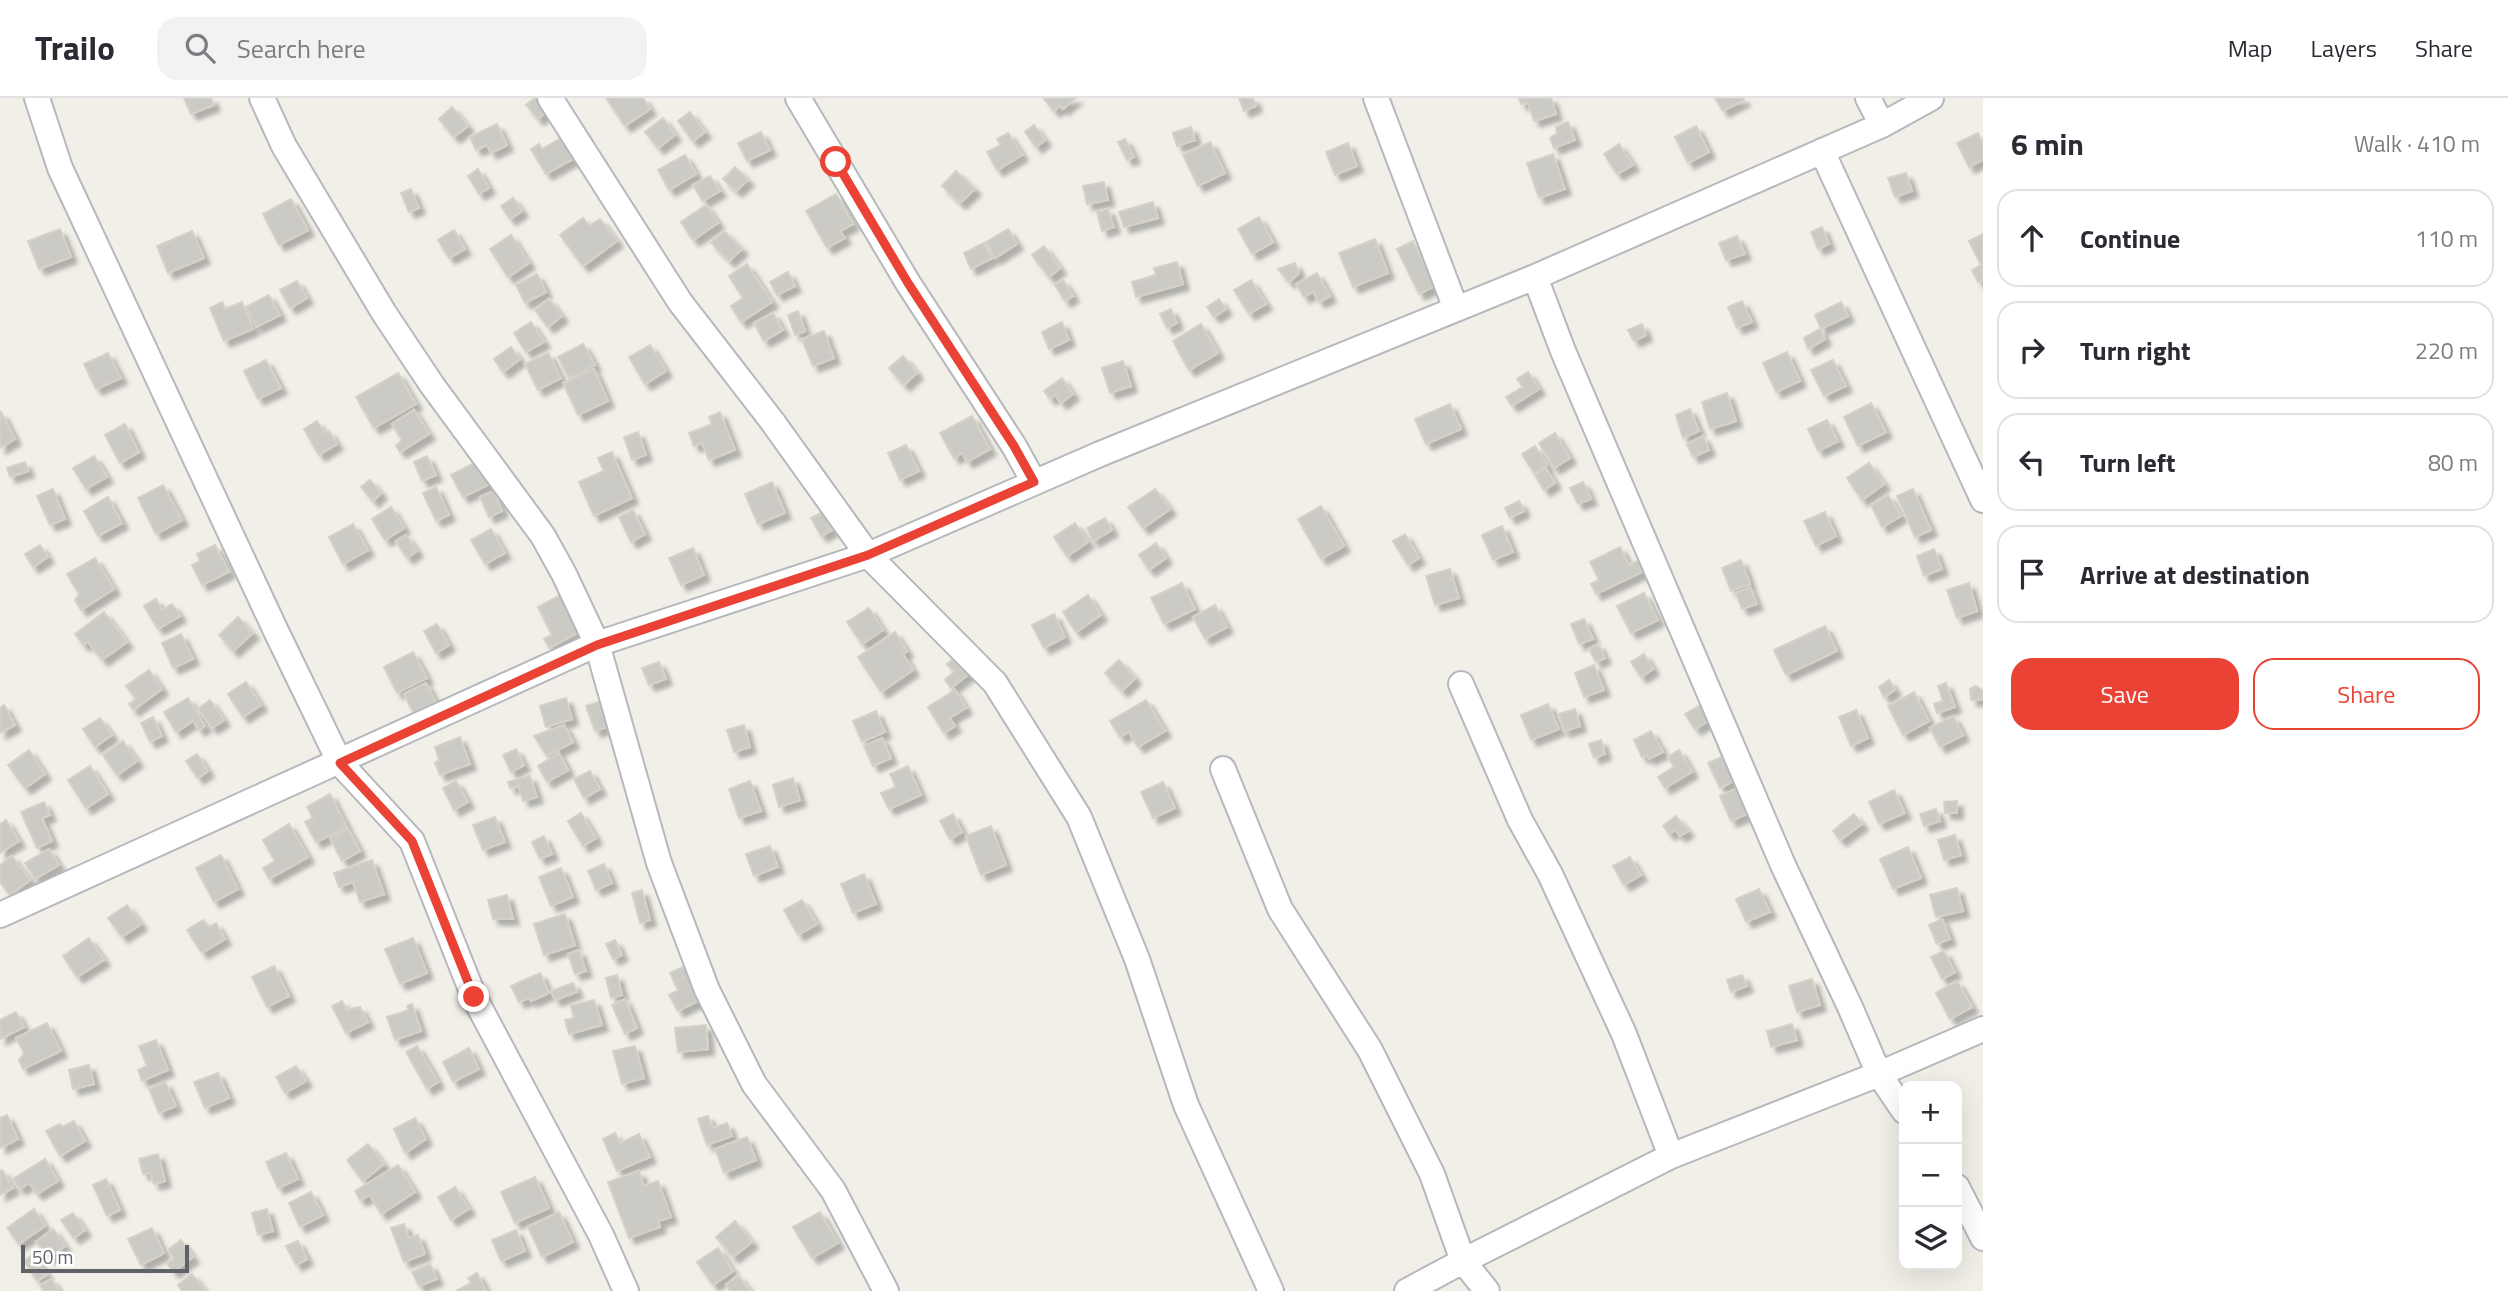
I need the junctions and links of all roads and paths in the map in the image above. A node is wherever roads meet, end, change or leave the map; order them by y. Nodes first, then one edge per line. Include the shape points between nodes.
1 (37, 98) edge
2 (262, 98) edge
3 (550, 98) edge
4 (798, 98) edge
5 (1376, 98) edge
6 (1868, 98) edge
7 (1931, 98) edge
8 (1882, 125) junction
9 (1822, 151) junction
10 (1535, 276) junction
11 (1457, 309) junction
12 (1034, 482) junction
13 (1983, 500) edge
14 (868, 555) junction
15 (597, 645) junction
16 (1461, 684) dead end
17 (340, 763) junction
18 (1223, 769) dead end
19 (0, 915) edge
20 (1983, 1030) edge
21 (1879, 1074) junction
22 (1899, 1104) edge
23 (1671, 1156) junction
24 (1962, 1197) edge
25 (1983, 1238) edge
26 (1462, 1261) junction
27 (626, 1291) edge
28 (886, 1291) edge
29 (1271, 1291) edge
30 (1407, 1291) edge
31 (1487, 1291) edge

1 - 17 street via 66,180
2 - 15 street via 284,146 384,313 543,536
3 - 14 street via 680,302
4 - 12 street
5 - 11 street
6 - 8 street
7 - 8 street
8 - 9 street
9 - 10 street
9 - 13 street
10 - 11 street
10 - 21 street via 1761,816
11 - 12 street
12 - 14 street
14 - 15 street
14 - 29 street via 995,683 1079,817 1137,959 1186,1105
15 - 17 street
15 - 28 street via 659,863 707,990 754,1084 833,1190
16 - 23 street via 1520,820 1624,1034
17 - 19 street
17 - 27 street via 412,841 474,997
18 - 26 street via 1280,909 1370,1050 1432,1174
20 - 21 street
21 - 22 street
21 - 23 street
23 - 26 street
24 - 25 street
26 - 30 street
26 - 31 street

